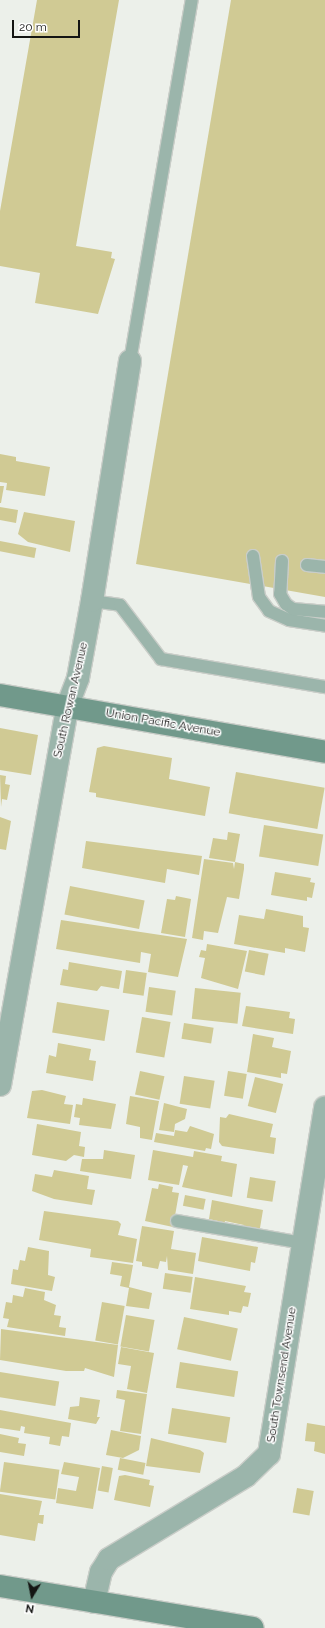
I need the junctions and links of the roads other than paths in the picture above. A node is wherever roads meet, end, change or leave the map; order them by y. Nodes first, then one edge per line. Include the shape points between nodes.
1 (192, 0) edge
2 (130, 361) joint
3 (253, 556) dead end
4 (282, 561) dead end
5 (307, 565) dead end
6 (325, 567) edge
7 (92, 601) junction
8 (325, 612) edge
9 (325, 626) edge
10 (325, 687) edge
11 (0, 695) edge
12 (68, 706) junction
13 (325, 752) edge
14 (0, 1086) edge
15 (325, 1107) edge
16 (177, 1221) dead end
17 (303, 1243) junction
18 (0, 1586) edge
19 (94, 1602) junction
20 (246, 1627) edge

1 - 2 lane
2 - 7 street, South Rowan Avenue
3 - 9 lane via 260,597 269,611 289,620
4 - 8 lane via 280,594 286,604 293,609
5 - 6 lane
7 - 10 lane via 120,605 161,659
7 - 12 street, South Rowan Avenue via 78,678
11 - 12 street, Union Pacific Avenue
12 - 13 street, Union Pacific Avenue
12 - 14 street, South Rowan Avenue
15 - 17 street, South Townsend Avenue
16 - 17 lane
17 - 19 street, South Townsend Avenue via 269,1454 246,1476 109,1559 101,1572
18 - 19 street
19 - 20 street

